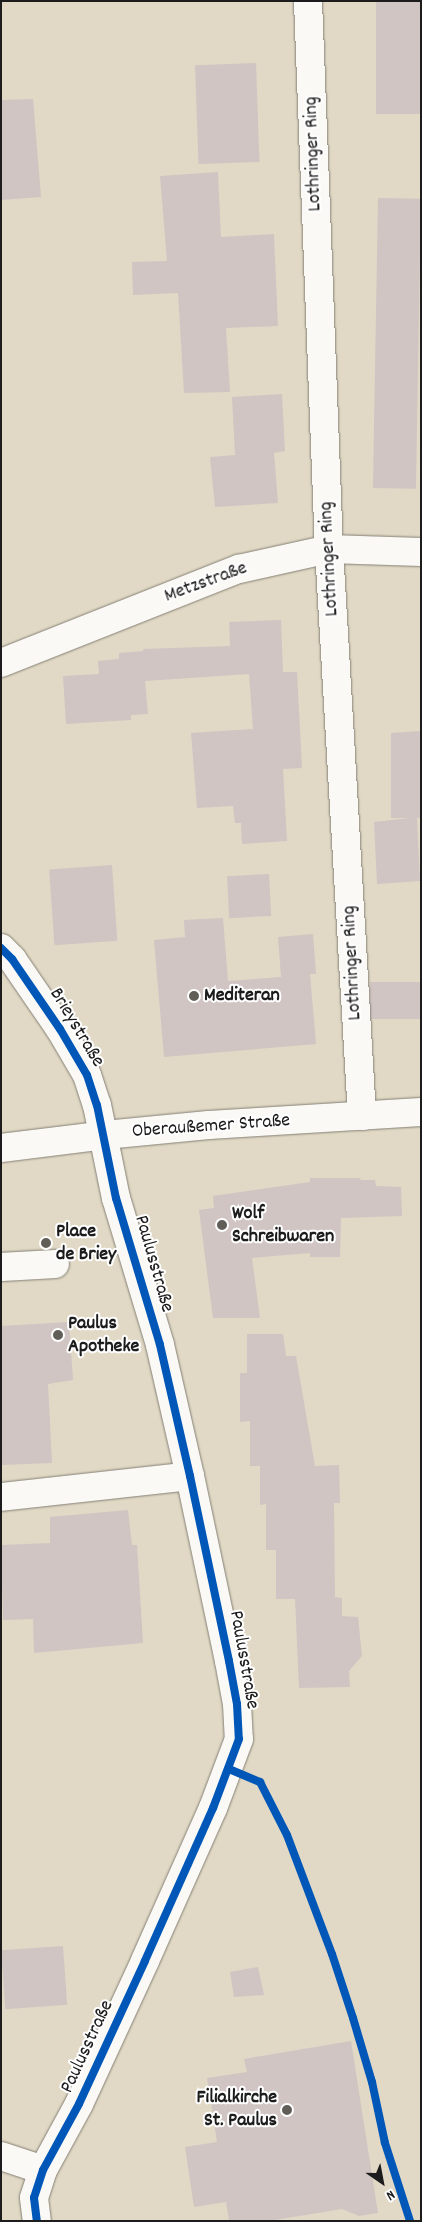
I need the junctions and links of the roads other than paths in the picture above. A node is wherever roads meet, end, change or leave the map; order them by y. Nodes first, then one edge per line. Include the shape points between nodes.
1 (308, 1) edge
2 (329, 548) junction
3 (421, 552) edge
4 (1, 663) edge
5 (1, 948) edge
6 (421, 1112) edge
7 (362, 1116) junction
8 (105, 1135) junction
9 (1, 1148) edge
10 (55, 1264) dead end
11 (1, 1267) edge
12 (190, 1476) junction
13 (1, 1497) edge
14 (1, 2156) edge
15 (44, 2170) junction
16 (37, 2221) edge

1 - 2 street, Lothringer Ring
2 - 3 street, Metzstraße
2 - 4 street, Metzstraße via 239,569
2 - 7 street, Lothringer Ring
5 - 8 street, Brieystraße via 60,1029 87,1075
6 - 7 street, Oberaußemer Straße
7 - 8 street, Oberaußemer Straße
8 - 9 street, Oberaußemer Straße
8 - 12 street, Paulusstraße via 116,1198 160,1345
10 - 11 street
12 - 13 street
12 - 15 street, Paulusstraße via 231,1670 239,1739 214,1808 149,1952 79,2104
14 - 15 street
15 - 16 street, Paulusstraße via 34,2198

